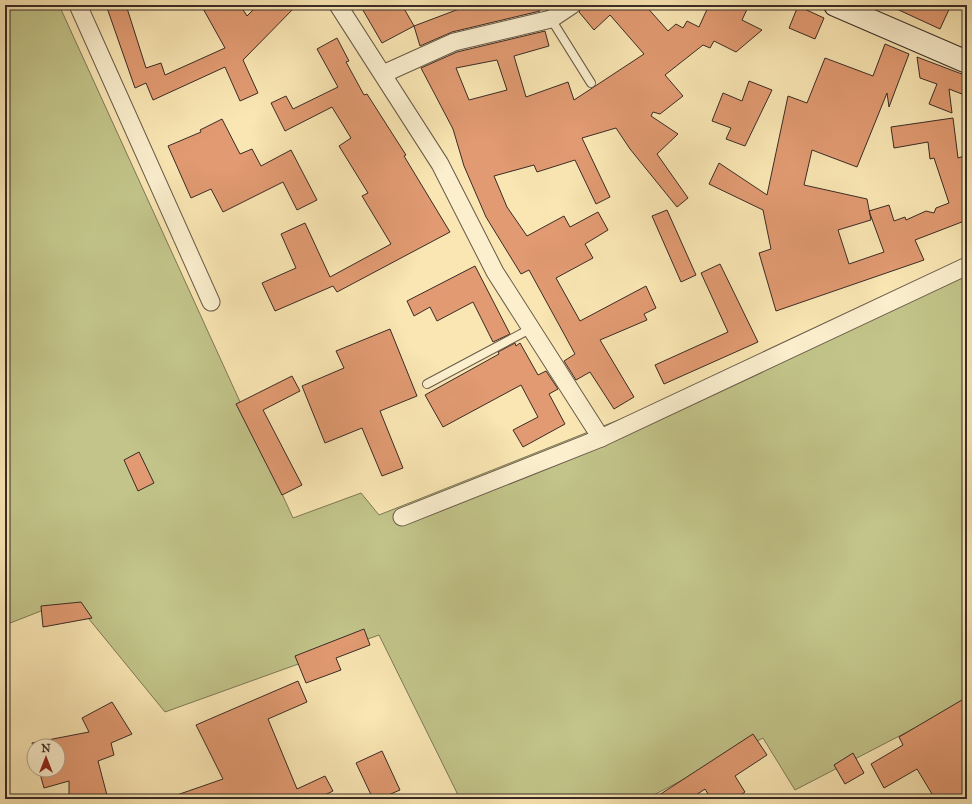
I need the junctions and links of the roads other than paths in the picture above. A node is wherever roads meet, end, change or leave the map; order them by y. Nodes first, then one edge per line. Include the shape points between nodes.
1 (78, 5) edge
2 (338, 5) edge
3 (572, 5) edge
4 (835, 5) edge
5 (552, 19) junction
6 (967, 62) edge
7 (383, 74) junction
8 (591, 83) dead end
9 (967, 266) edge
10 (211, 302) dead end
11 (532, 328) junction
12 (427, 384) dead end
13 (601, 438) junction
14 (402, 517) dead end

1 - 10 street
2 - 7 street
3 - 5 street
4 - 6 main road
5 - 7 street via 454,42
5 - 8 lane
7 - 11 street via 440,164 495,272
9 - 13 street
11 - 12 lane
11 - 13 street
13 - 14 street

